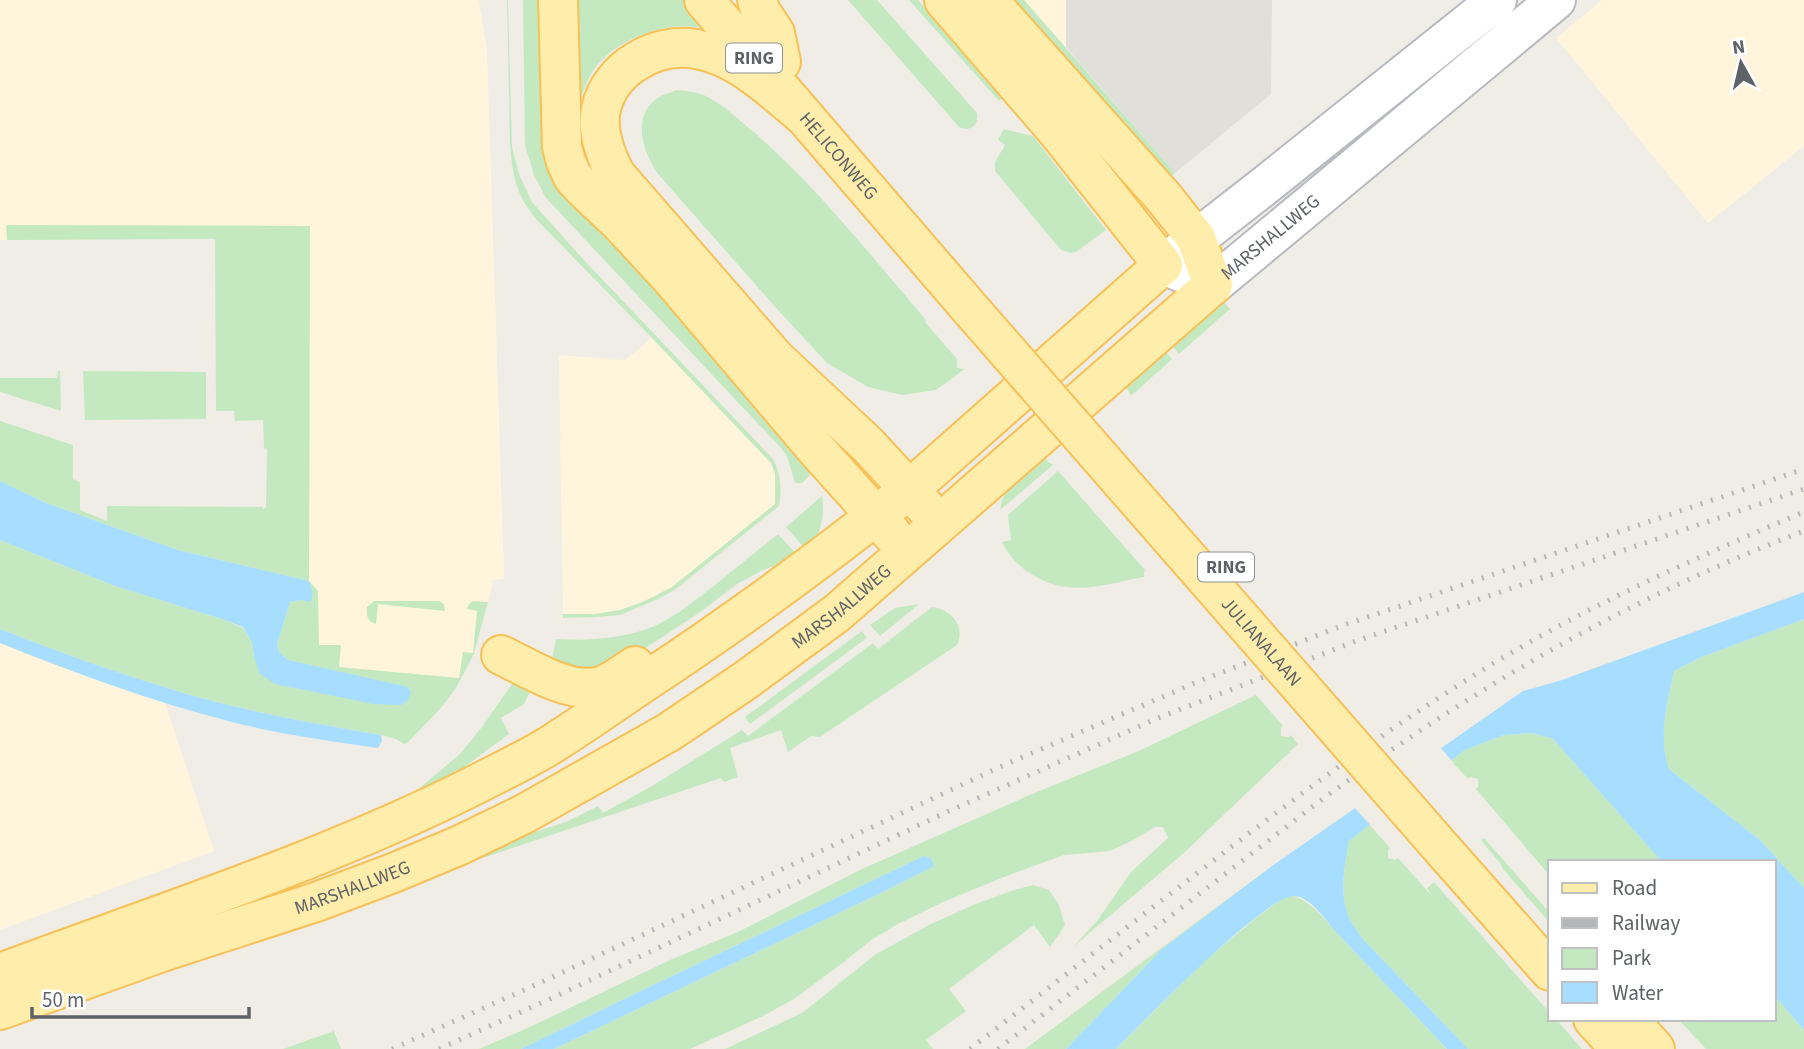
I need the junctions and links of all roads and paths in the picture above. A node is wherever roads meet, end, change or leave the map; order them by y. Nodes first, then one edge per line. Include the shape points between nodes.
1 (558, 0) edge
2 (704, 0) edge
3 (728, 0) edge
4 (757, 0) edge
5 (944, 0) edge
6 (988, 0) edge
7 (1497, 0) edge
8 (1556, 0) edge
9 (781, 62) junction
10 (804, 116) junction
11 (1196, 238) junction
12 (1163, 265) junction
13 (1213, 285) junction
14 (982, 305) junction
15 (910, 489) junction
16 (876, 515) junction
17 (940, 524) junction
18 (907, 552) junction
19 (693, 650) junction
20 (501, 655) dead end
21 (1453, 843) junction
22 (1548, 930) edge
23 (1548, 968) edge
24 (0, 973) edge
25 (0, 1010) edge
26 (1595, 1021) edge
27 (1630, 1021) edge
28 (1620, 1049) edge
29 (1655, 1049) edge

1 - 16 main road via 561,132 573,177 670,277
2 - 10 main road, HELICONWEG / RING
3 - 9 main road, HELICONWEG / RING
4 - 9 main road via 775,33
5 - 12 main road via 1057,131
6 - 11 main road
7 - 11 main road
8 - 13 main road, MARSHALLWEG
9 - 14 main road, HELICONWEG / RING
10 - 14 main road, HELICONWEG / RING
10 - 15 main road via 726,58 677,48 642,58 626,69 614,80 600,110 603,144 616,175 775,358
11 - 12 main road
11 - 13 main road
12 - 13 main road
12 - 15 main road
13 - 17 main road, MARSHALLWEG
14 - 21 main road, JULIANALAAN / RING, bridge
15 - 16 main road
15 - 17 main road
16 - 18 main road
16 - 19 main road
17 - 18 main road, MARSHALLWEG
18 - 25 main road, MARSHALLWEG via 837,613 670,732 524,814 316,902
19 - 20 main road via 649,656 612,681 586,688 562,684
19 - 24 main road via 550,745 408,818 228,891
21 - 22 main road, JULIANALAAN / RING
21 - 23 main road, JULIANALAAN / RING
26 - 28 main road
27 - 29 main road

